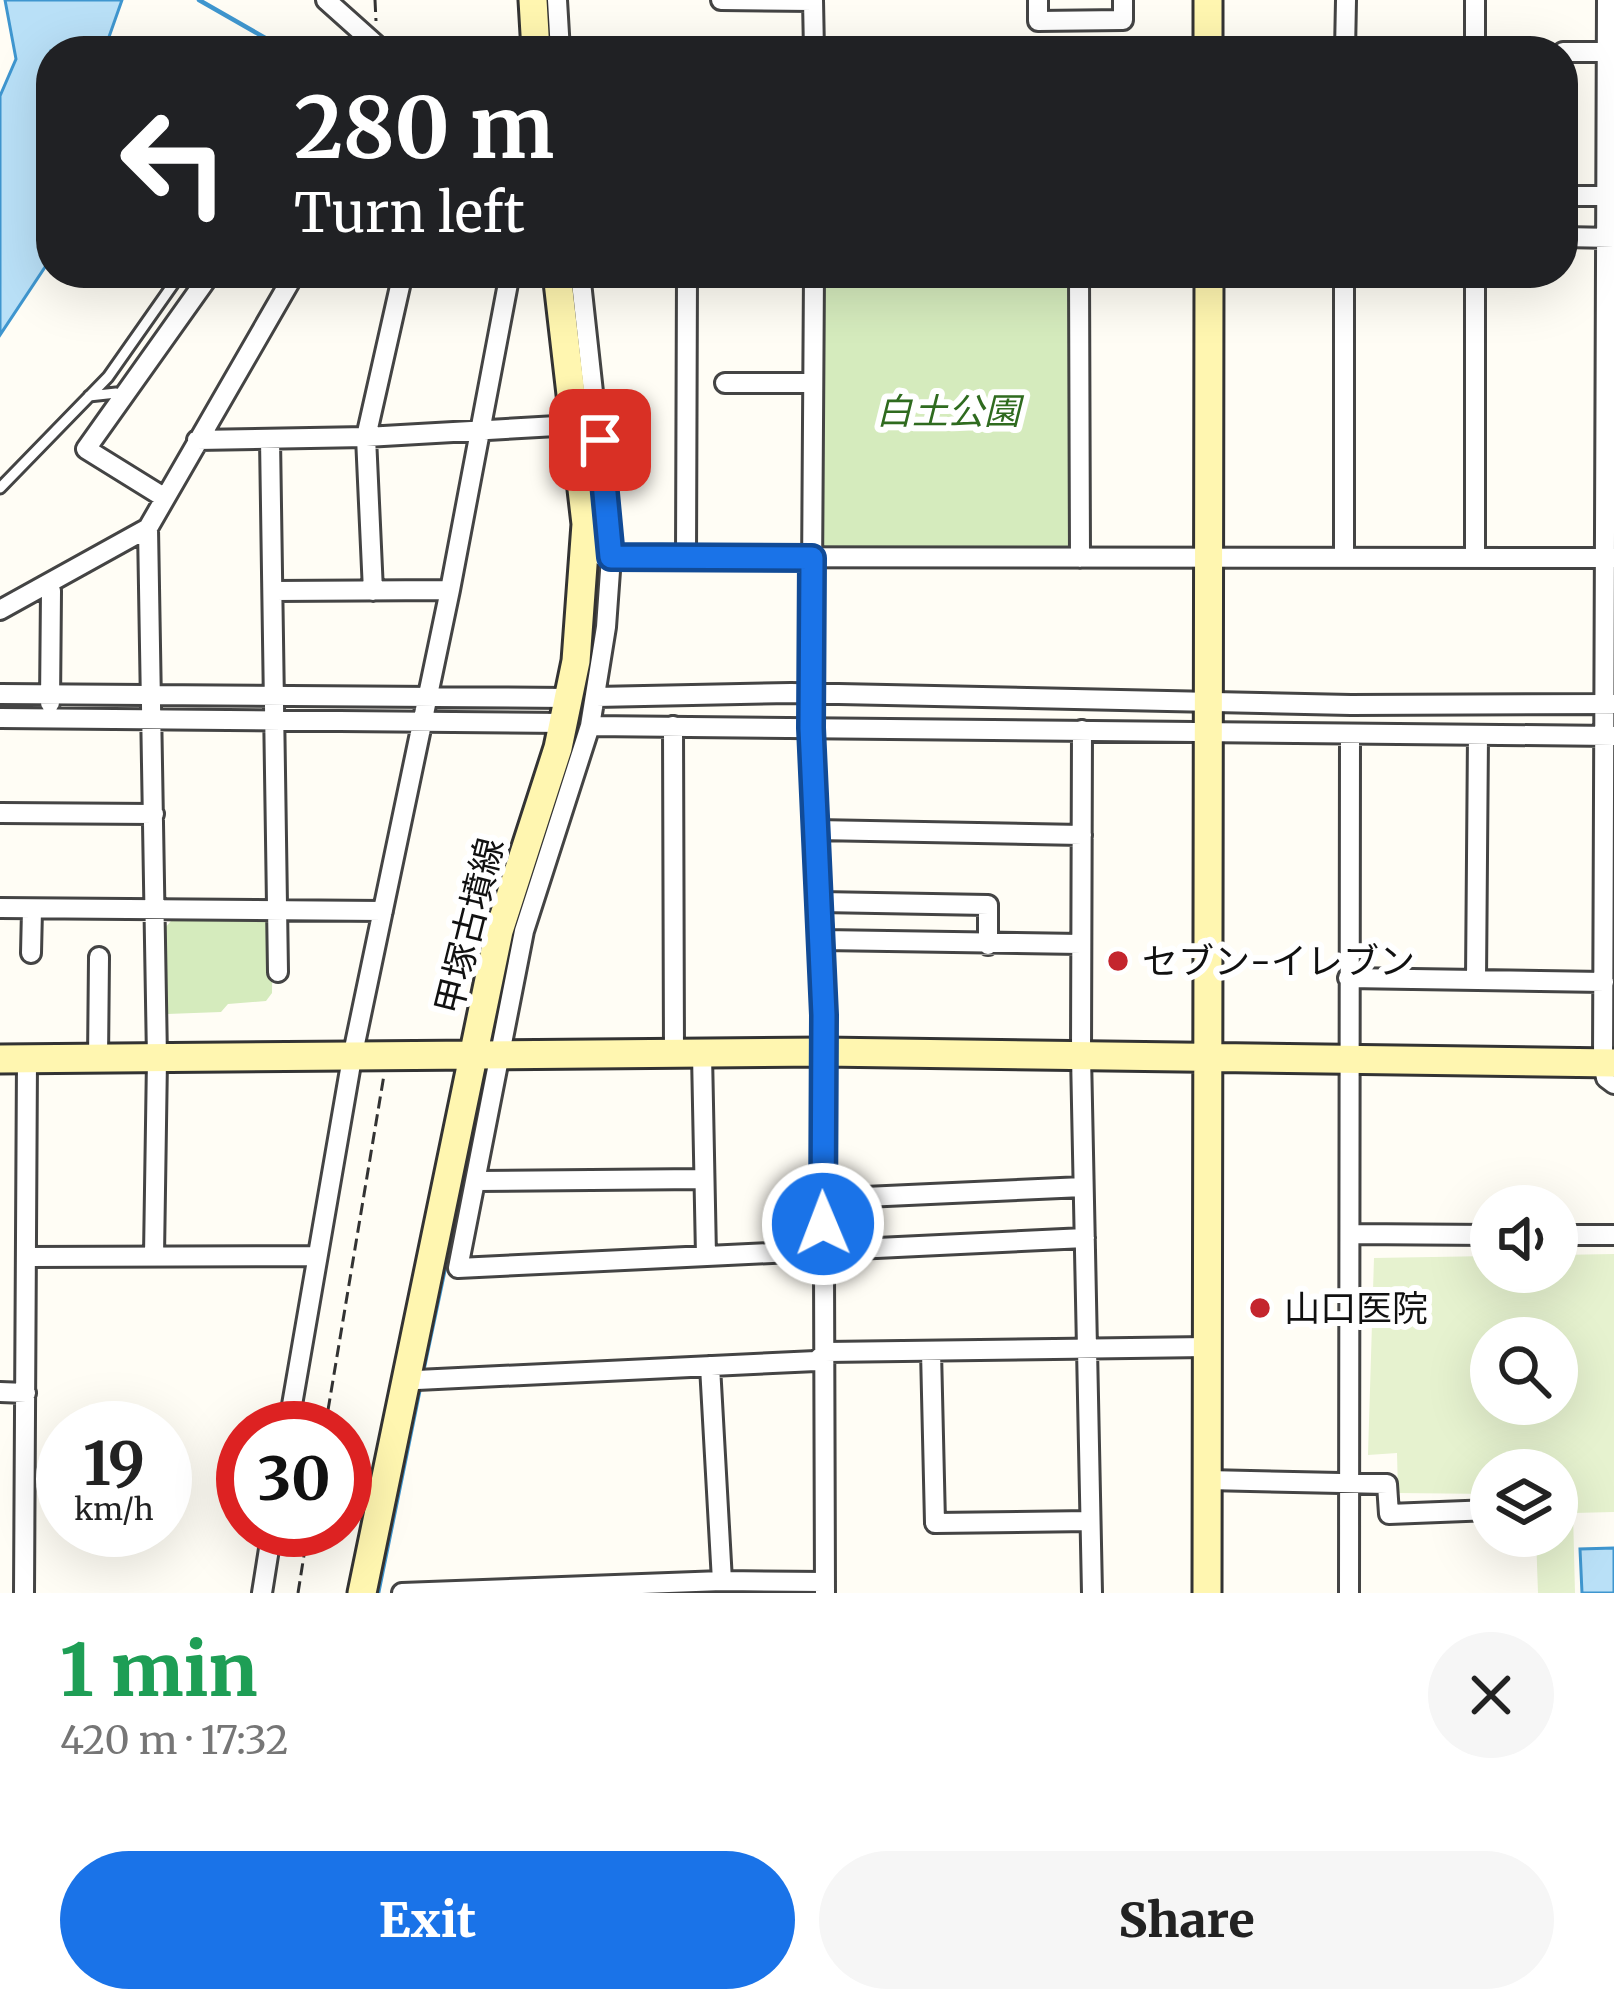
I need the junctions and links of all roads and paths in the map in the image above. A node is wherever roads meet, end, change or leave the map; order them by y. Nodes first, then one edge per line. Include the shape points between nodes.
1 (326, 0) edge
2 (533, 0) edge
3 (557, 0) edge
4 (721, 0) edge
5 (1038, 0) edge
6 (1123, 0) edge
7 (1208, 0) edge
8 (1346, 0) edge
9 (1475, 0) edge
10 (1606, 0) edge
11 (813, 1) edge
12 (1064, 10) edge
13 (1093, 10) edge
14 (366, 36) edge
15 (535, 36) edge
16 (559, 36) edge
17 (814, 36) edge
18 (1208, 36) edge
19 (1345, 36) edge
20 (1475, 36) edge
21 (1578, 52) edge
22 (1606, 52) junction
23 (1578, 196) edge
24 (1606, 196) junction
25 (1578, 237) edge
26 (1611, 238) edge
27 (170, 288) edge
28 (201, 288) edge
29 (286, 288) edge
30 (401, 288) edge
31 (507, 288) edge
32 (559, 288) edge
33 (581, 288) edge
34 (687, 288) edge
35 (814, 288) edge
36 (1079, 288) edge
37 (1209, 288) edge
38 (1344, 288) edge
39 (1475, 288) edge
40 (725, 382) dead end
41 (812, 382) junction
42 (89, 396) junction
43 (123, 397) junction
44 (574, 425) junction
45 (478, 428) junction
46 (366, 436) junction
47 (270, 439) junction
48 (197, 440) junction
49 (595, 482) junction
50 (0, 488) edge
51 (165, 498) junction
52 (148, 528) junction
53 (686, 556) junction
54 (1475, 556) junction
55 (599, 557) junction
56 (1208, 557) junction
57 (812, 558) junction
58 (1080, 558) junction
59 (1344, 558) junction
60 (1610, 558) edge
61 (48, 584) junction
62 (450, 590) junction
63 (273, 591) junction
64 (373, 591) junction
65 (0, 610) edge
66 (812, 693) junction
67 (0, 694) edge
68 (50, 694) junction
69 (274, 694) junction
70 (427, 694) junction
71 (151, 695) junction
72 (1206, 700) junction
73 (1610, 704) edge
74 (580, 711) junction
75 (0, 718) edge
76 (152, 719) junction
77 (50, 720) junction
78 (275, 720) junction
79 (422, 722) junction
80 (673, 726) junction
81 (811, 728) junction
82 (1082, 730) junction
83 (1207, 731) junction
84 (1350, 734) junction
85 (1478, 735) junction
86 (1610, 736) edge
87 (0, 813) edge
88 (154, 814) junction
89 (816, 830) junction
90 (1082, 835) junction
91 (1609, 838) edge
92 (820, 902) junction
93 (0, 908) edge
94 (32, 910) junction
95 (155, 911) junction
96 (383, 911) junction
97 (278, 912) junction
98 (823, 940) junction
99 (988, 944) junction
100 (1082, 944) junction
101 (31, 953) dead end
102 (99, 957) dead end
103 (278, 972) dead end
104 (1348, 978) junction
105 (1476, 979) junction
106 (1604, 982) junction
107 (824, 1052) junction
108 (488, 1054) junction
109 (688, 1054) junction
110 (1081, 1055) junction
111 (387, 1057) junction
112 (352, 1058) junction
113 (1206, 1058) junction
114 (14, 1059) edge
115 (157, 1059) junction
116 (1349, 1059) junction
117 (98, 1060) junction
118 (1610, 1060) edge
119 (703, 1179) junction
120 (1083, 1186) junction
121 (462, 1192) junction
122 (821, 1198) junction
123 (1351, 1234) junction
124 (1470, 1234) edge
125 (1578, 1235) edge
126 (1614, 1235) edge
127 (1084, 1238) junction
128 (824, 1249) junction
129 (154, 1255) junction
130 (315, 1256) junction
131 (706, 1256) junction
132 (27, 1257) junction
133 (1207, 1346) junction
134 (1087, 1348) junction
135 (931, 1351) junction
136 (826, 1352) junction
137 (710, 1366) junction
138 (416, 1378) junction
139 (0, 1392) edge
140 (26, 1393) junction
141 (292, 1401) edge
142 (330, 1401) edge
143 (1207, 1480) junction
144 (1348, 1484) junction
145 (1470, 1511) edge
146 (1090, 1521) junction
147 (268, 1557) edge
148 (304, 1557) edge
149 (722, 1581) junction
150 (825, 1588) edge
151 (576, 1590) edge
152 (370, 1591) edge
153 (24, 1593) edge
154 (262, 1593) edge
155 (298, 1593) edge
156 (402, 1593) edge
157 (1092, 1593) edge
158 (1207, 1593) edge
159 (1348, 1593) edge

1 - 14 street
2 - 15 street
3 - 16 street
4 - 11 street
5 - 12 street via 1038,20
6 - 13 street via 1123,20
7 - 18 street
8 - 19 street
9 - 20 street
10 - 22 street
11 - 17 street
12 - 13 street
21 - 22 street
22 - 24 street
23 - 24 street
24 - 26 street
25 - 26 street
26 - 60 street
27 - 42 lane
28 - 43 street
29 - 48 street
30 - 46 street
31 - 45 street
32 - 44 street, 甲塚古墳線
33 - 49 street
34 - 53 street
35 - 41 street
36 - 58 street
37 - 56 street
38 - 59 street
39 - 54 street
40 - 41 street
41 - 57 street
42 - 43 lane
42 - 50 lane
43 - 51 street via 86,449
44 - 45 street
44 - 49 street, 甲塚古墳線
45 - 46 street
45 - 62 street
46 - 47 street
46 - 64 street
47 - 48 street
47 - 63 street
48 - 51 street
49 - 55 street, 甲塚古墳線
51 - 52 street
52 - 61 street
52 - 71 street
53 - 55 street
53 - 57 street
54 - 59 street
54 - 60 street
55 - 74 street, 甲塚古墳線
56 - 58 street
56 - 59 street
56 - 72 street
57 - 58 street
57 - 66 street
60 - 73 street
61 - 65 street
61 - 68 street
62 - 64 street
62 - 70 street
63 - 64 street
63 - 69 street
66 - 72 street
66 - 74 street
66 - 81 street
67 - 68 street
68 - 71 street
68 - 77 street
69 - 70 street
69 - 71 street
69 - 78 street
70 - 74 street
70 - 79 street
71 - 76 street
72 - 73 street
72 - 83 street
73 - 86 street
74 - 79 street
74 - 80 street
74 - 108 street, 甲塚古墳線 via 524,890
75 - 77 street
76 - 77 street
76 - 78 street
76 - 88 street
78 - 79 street
78 - 97 street
79 - 96 street
80 - 81 street
80 - 109 street
81 - 82 street
81 - 89 street
82 - 83 street
82 - 90 street
83 - 84 street
83 - 113 street
84 - 85 street
84 - 104 street
85 - 86 street
85 - 105 street
86 - 91 street
87 - 88 street
88 - 95 street
89 - 90 street
89 - 92 street
90 - 100 street
91 - 106 street
92 - 98 street
92 - 99 street via 988,905
93 - 94 street
94 - 95 street
94 - 101 street
95 - 97 street
95 - 115 street
96 - 97 street
96 - 112 street
97 - 103 street
98 - 99 street
98 - 107 street
99 - 100 street
100 - 110 street
102 - 117 street
104 - 105 street
104 - 116 street
105 - 106 street
106 - 118 street
107 - 109 street
107 - 110 street
107 - 122 street
108 - 109 street
108 - 111 street
108 - 121 street, 甲塚古墳線
109 - 119 street
110 - 113 street
110 - 120 street
111 - 112 street
111 - 142 path
112 - 115 street
112 - 130 street
113 - 116 street
113 - 133 street
114 - 117 street
114 - 132 street
115 - 117 street
115 - 129 street
116 - 118 street
116 - 123 street
119 - 121 street
119 - 131 street
120 - 122 street
120 - 127 street
121 - 131 street via 458,1268
121 - 138 street, 甲塚古墳線
122 - 128 street
123 - 124 street
123 - 144 street
125 - 126 street
127 - 128 street
127 - 134 street
128 - 131 street
128 - 136 street
129 - 130 street
129 - 132 street
130 - 141 street
132 - 140 street
133 - 134 street
133 - 143 street
134 - 135 street
134 - 146 street
135 - 136 street
135 - 146 street via 935,1523
136 - 137 street via 816,1361
136 - 150 street
137 - 138 street
137 - 149 street
138 - 152 street, 甲塚古墳線
139 - 140 street
140 - 153 street
143 - 144 street
143 - 158 street
144 - 145 street via 1387,1484 1389,1514
144 - 159 street
146 - 157 street
147 - 154 street
148 - 155 path
149 - 150 street
149 - 151 street
151 - 156 street

